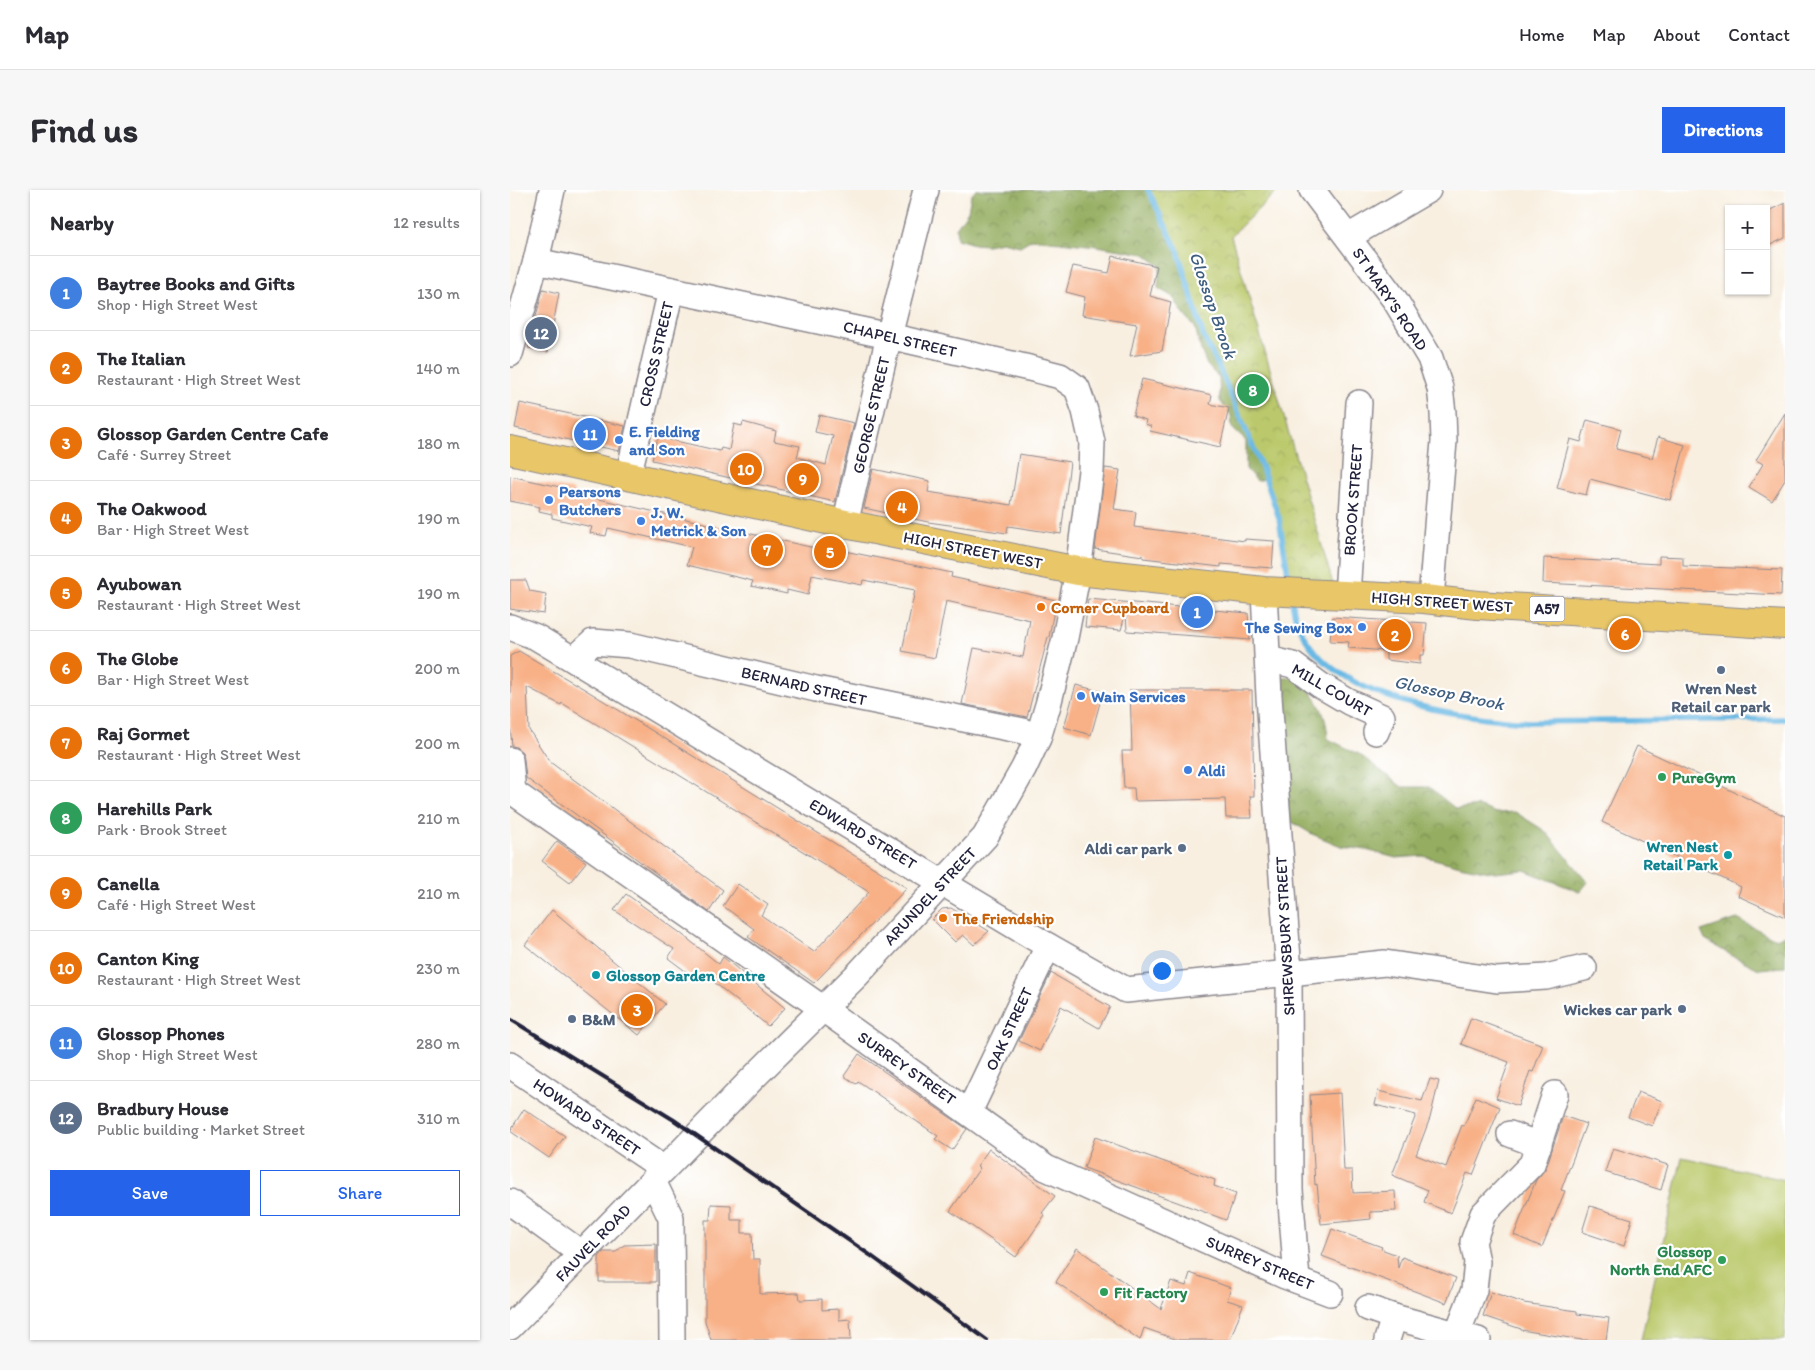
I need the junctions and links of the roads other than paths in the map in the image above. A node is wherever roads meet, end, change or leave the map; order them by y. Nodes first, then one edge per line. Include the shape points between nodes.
1 (552, 190) edge
2 (926, 190) edge
3 (1312, 190) edge
4 (1428, 190) edge
5 (1348, 237) junction
6 (536, 261) junction
7 (671, 290) junction
8 (889, 336) junction
9 (510, 354) edge
10 (1359, 403) dead end
11 (510, 450) edge
12 (628, 476) junction
13 (846, 524) junction
14 (1078, 571) junction
15 (1264, 591) junction
16 (1347, 596) junction
17 (1432, 599) junction
18 (1785, 625) edge
19 (510, 626) edge
20 (1268, 659) junction
21 (576, 661) junction
22 (1376, 732) dead end
23 (1038, 738) junction
24 (510, 760) edge
25 (943, 883) junction
26 (1048, 946) junction
27 (1584, 968) dead end
28 (1289, 974) junction
29 (822, 1008) junction
30 (510, 1064) edge
31 (1555, 1094) dead end
32 (969, 1112) junction
33 (1510, 1134) dead end
34 (1539, 1145) junction
35 (664, 1169) junction
36 (510, 1202) edge
37 (582, 1254) junction
38 (1297, 1280) junction
39 (1330, 1293) dead end
40 (1368, 1308) dead end
41 (510, 1327) edge
42 (1390, 1329) edge
43 (1467, 1337) edge
44 (672, 1340) edge

1 - 6 street
2 - 8 street, GEORGE STREET
3 - 5 street, ST MARY'S ROAD
4 - 5 street
5 - 17 street, ST MARY'S ROAD via 1395,300 1430,358 1440,388 1444,441
6 - 7 street, CHAPEL STREET
6 - 9 street
7 - 8 street, CHAPEL STREET
7 - 12 street, CROSS STREET
8 - 13 street, GEORGE STREET
8 - 14 street, CHAPEL STREET via 1060,376 1077,388 1092,442
10 - 16 street, BROOK STREET
11 - 12 main road, HIGH STREET WEST / A57
12 - 13 main road, HIGH STREET WEST / A57
13 - 14 main road, HIGH STREET WEST / A57
14 - 15 main road, HIGH STREET WEST / A57
14 - 23 street, ARUNDEL STREET via 1065,638
15 - 16 main road, HIGH STREET WEST / A57
15 - 20 street, SHREWSBURY STREET
16 - 17 main road, HIGH STREET WEST / A57
17 - 18 main road, HIGH STREET WEST / A57 via 1478,605
19 - 21 street, EDWARD STREET
20 - 22 street, MILL COURT via 1293,665 1349,702 1382,717
20 - 28 street, SHREWSBURY STREET
21 - 23 street, BERNARD STREET via 593,642 630,645 816,689 1024,732
21 - 25 street, EDWARD STREET
23 - 25 street, ARUNDEL STREET via 985,837
24 - 29 street, SURREY STREET via 513,792
25 - 26 street, EDWARD STREET
25 - 29 street, ARUNDEL STREET
26 - 28 street, EDWARD STREET via 1126,990
26 - 32 street, OAK STREET
27 - 28 street, EDWARD STREET via 1546,977 1497,980 1385,962
28 - 38 street, SHREWSBURY STREET via 1290,1190
29 - 32 street, SURREY STREET
29 - 35 street, ARUNDEL STREET
30 - 35 street, HOWARD STREET
31 - 34 street
32 - 38 street, SURREY STREET via 1046,1168
33 - 34 street
34 - 43 street via 1532,1164 1483,1214 1473,1242 1477,1262
35 - 37 street, FAUVEL ROAD
35 - 44 street via 671,1218
36 - 37 street
37 - 41 street, FAUVEL ROAD
38 - 39 street, SURREY STREET
40 - 42 street
42 - 43 street

